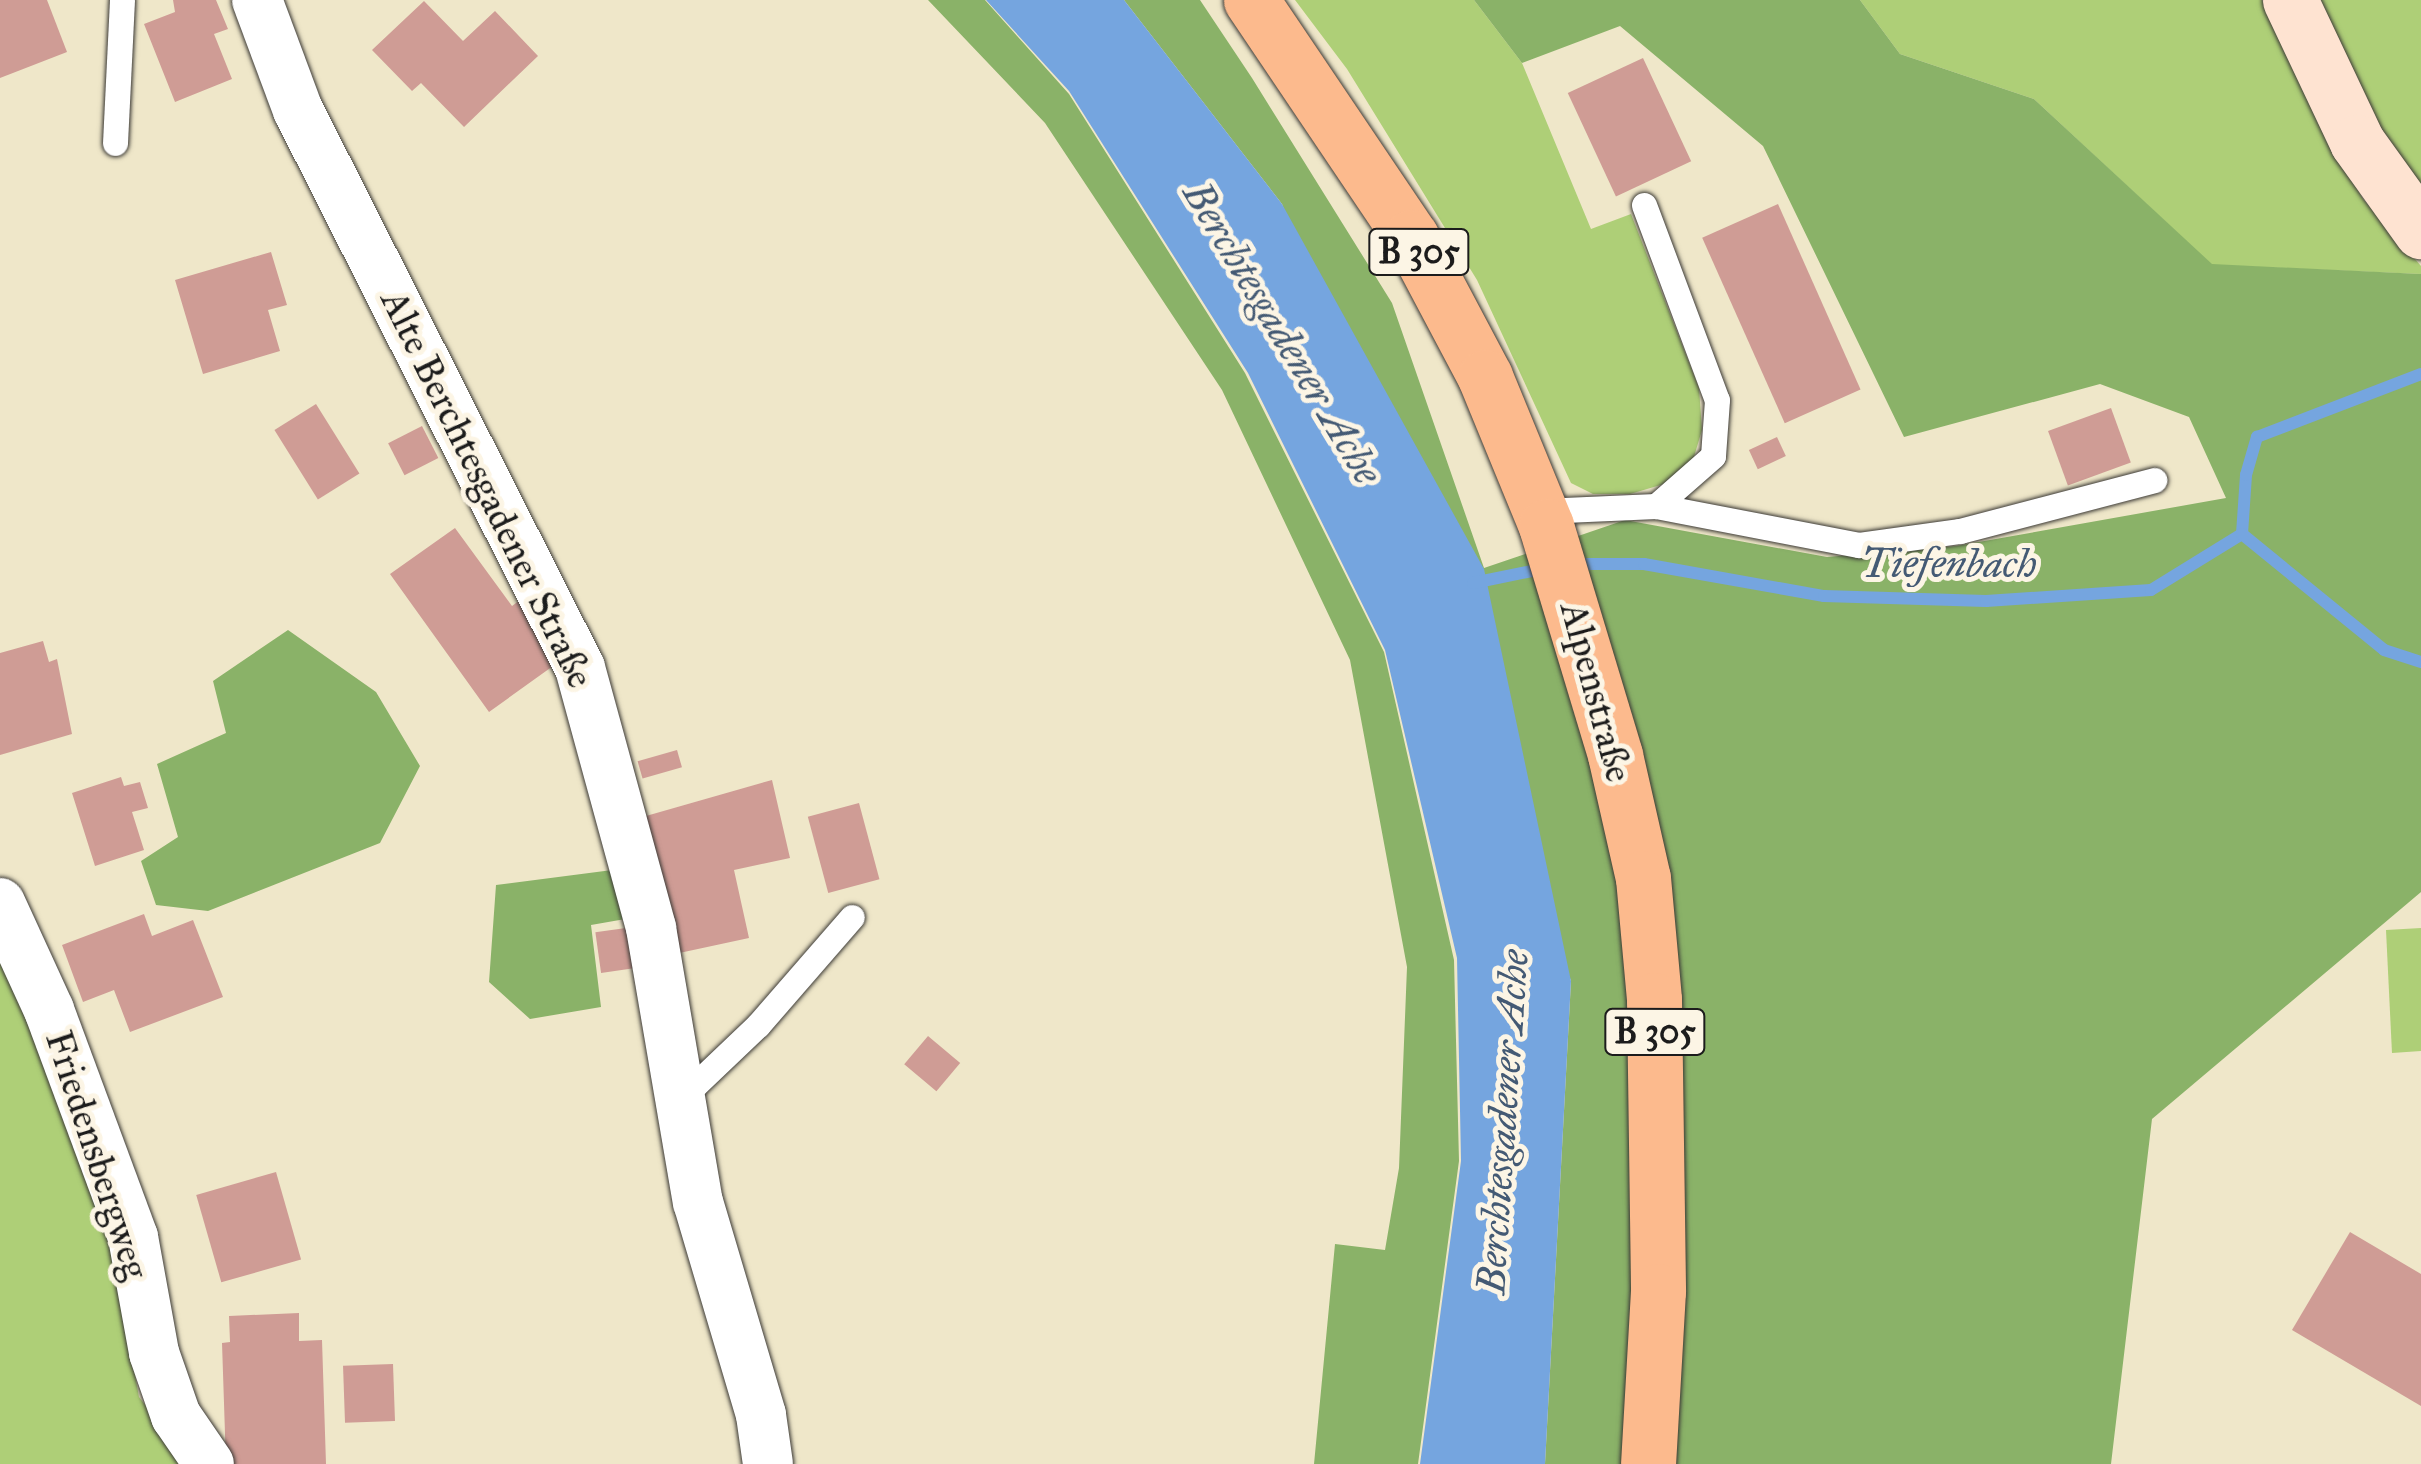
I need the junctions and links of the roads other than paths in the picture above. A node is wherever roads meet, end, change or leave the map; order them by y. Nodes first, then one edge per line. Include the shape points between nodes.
1 (122, 0) edge
2 (258, 0) edge
3 (1251, 0) edge
4 (2290, 0) edge
5 (115, 143) dead end
6 (1644, 205) dead end
7 (2421, 231) edge
8 (2154, 480) dead end
9 (1656, 506) junction
10 (1544, 519) junction
11 (0, 903) edge
12 (852, 917) dead end
13 (680, 1090) junction
14 (209, 1464) edge
15 (768, 1464) edge
16 (1648, 1464) edge

1 - 5 lane
2 - 13 street, Alte Berchtesgadener Straße via 298,110 580,668 651,928
3 - 10 main road, Alpenstraße / B 305 via 1411,237 1485,378
4 - 7 street via 2358,142
6 - 9 lane via 1717,400 1713,456
8 - 9 lane via 1960,530 1859,545
9 - 10 lane
10 - 16 main road, Alpenstraße / B 305 via 1643,878 1654,1000 1658,1291
11 - 14 street, Friedensbergweg via 49,1010 133,1237 154,1353 176,1416
12 - 13 lane via 758,1025 695,1085
13 - 15 street, Alte Berchtesgadener Straße via 698,1202 761,1414

